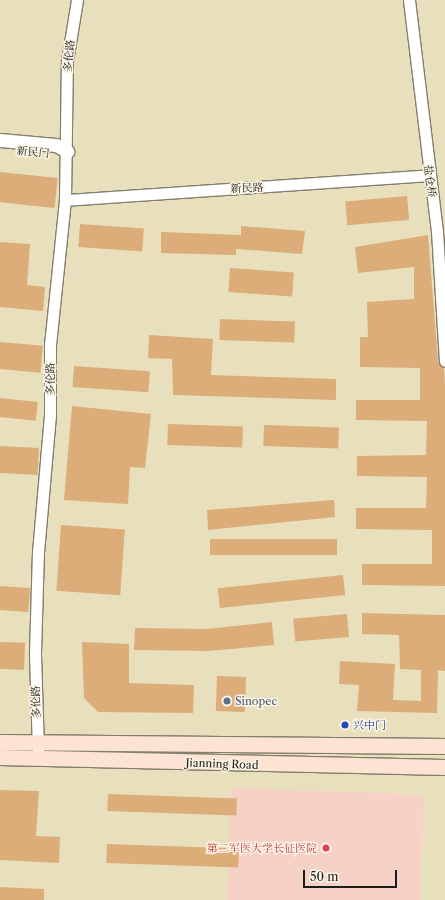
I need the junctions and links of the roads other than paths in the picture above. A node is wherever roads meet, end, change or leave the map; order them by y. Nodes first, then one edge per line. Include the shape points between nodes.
1 (77, 0) edge
2 (409, 0) edge
3 (0, 140) edge
4 (0, 149) edge
5 (66, 151) junction
6 (428, 175) junction
7 (65, 200) junction
8 (445, 361) edge
9 (0, 742) edge
10 (38, 742) junction
11 (445, 746) edge
12 (0, 757) edge
13 (38, 758) junction
14 (445, 767) edge

1 - 5 street, 多伦路 via 67,61
2 - 6 street, 盐仓桥
3 - 5 street via 56,145
4 - 5 street, 新民门 via 54,154
5 - 7 street, 多伦路
6 - 7 street, 新民路
6 - 8 street, 盐仓桥 via 437,231
7 - 10 street, 多伦路 via 50,345 50,416 38,552 34,652
9 - 10 main road, Jianning Road
10 - 11 main road, Jianning Road
10 - 13 street, 多伦路
12 - 13 main road, Jianning Road
13 - 14 main road, Jianning Road

